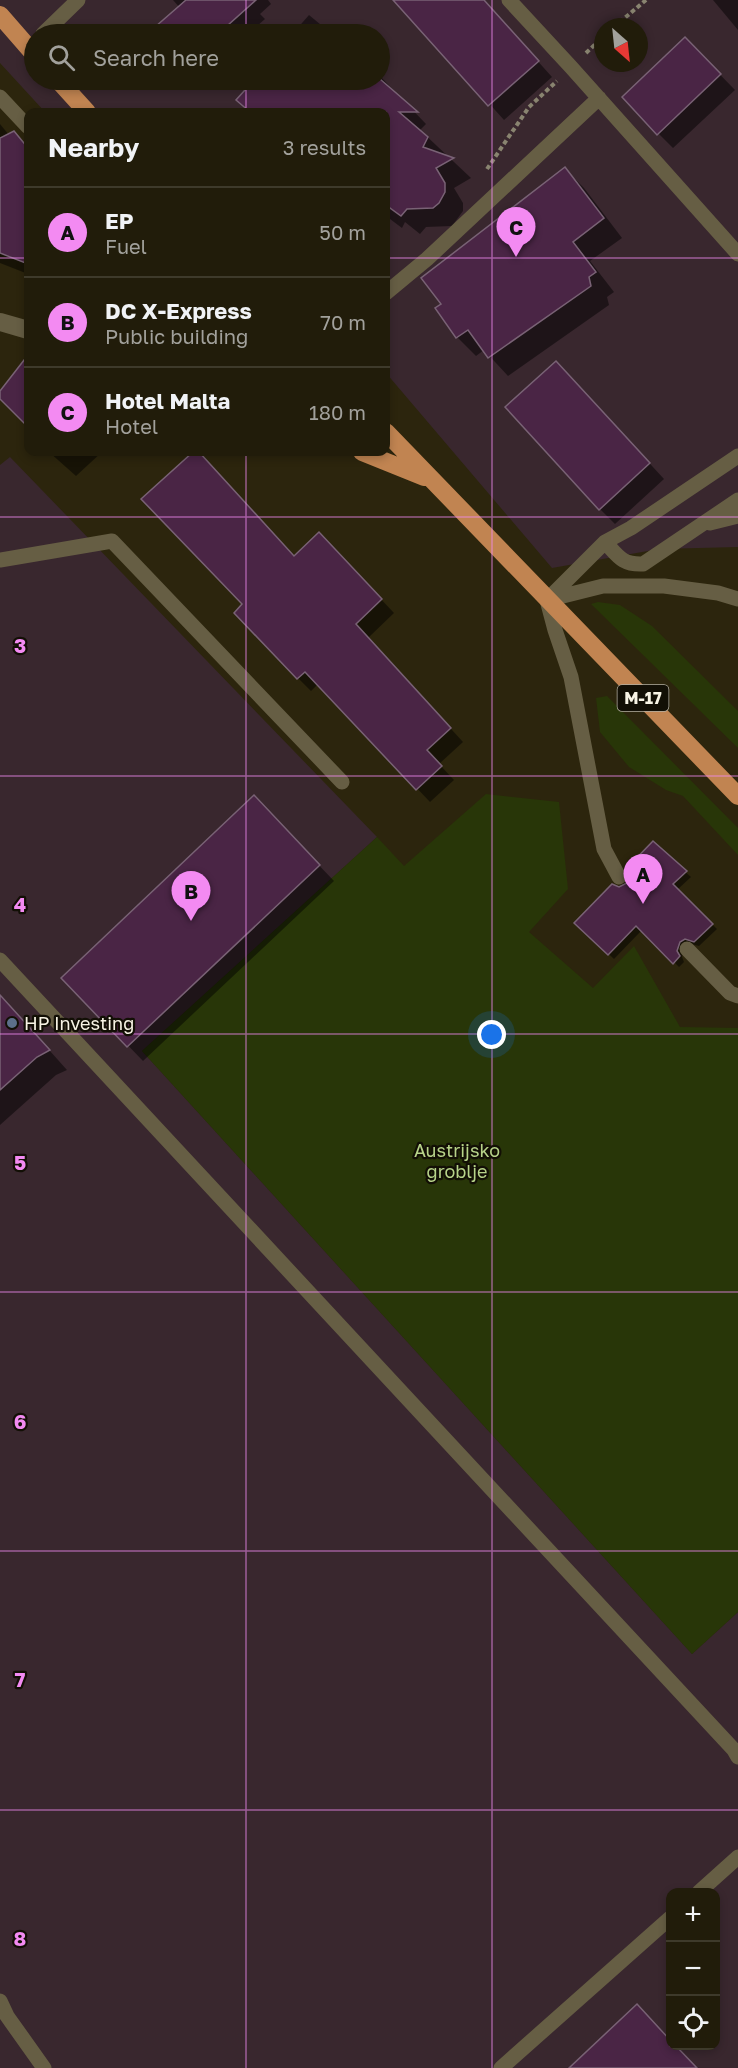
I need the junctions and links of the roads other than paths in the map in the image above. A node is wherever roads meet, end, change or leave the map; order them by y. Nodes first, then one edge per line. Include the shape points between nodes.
1 (78, 0) edge
2 (508, 0) edge
3 (0, 15) edge
4 (53, 24) edge
5 (24, 39) edge
6 (67, 90) edge
7 (0, 97) edge
8 (599, 98) junction
9 (83, 108) edge
10 (24, 123) edge
11 (738, 254) edge
12 (390, 290) edge
13 (0, 322) edge
14 (24, 329) edge
15 (390, 436) edge
16 (372, 456) edge
17 (738, 456) edge
18 (432, 480) junction
19 (738, 500) edge
20 (738, 516) edge
21 (698, 526) junction
22 (605, 542) junction
23 (0, 560) edge
24 (738, 599) edge
25 (548, 600) junction
26 (342, 782) dead end
27 (738, 796) edge
28 (619, 877) dead end
29 (687, 949) dead end
30 (0, 960) edge
31 (738, 996) edge
32 (738, 1758) edge
33 (738, 1857) edge
34 (704, 1888) edge
35 (666, 1922) edge
36 (0, 2001) edge
37 (44, 2068) edge
38 (501, 2068) edge

1 - 4 lane
2 - 8 lane
3 - 5 main road
6 - 9 main road
7 - 10 lane
8 - 11 lane
8 - 12 lane
13 - 14 street
15 - 18 main road, M-17
16 - 18 main road
17 - 22 lane
18 - 25 main road, M-17
19 - 21 lane
20 - 21 lane
21 - 22 lane via 643,564 624,562
22 - 25 lane
23 - 26 lane via 112,541
24 - 25 lane via 664,586 603,586
25 - 27 main road, M-17
25 - 28 lane via 571,677 604,849
29 - 31 lane via 730,993
30 - 32 lane
33 - 34 lane
35 - 38 lane
36 - 37 lane

